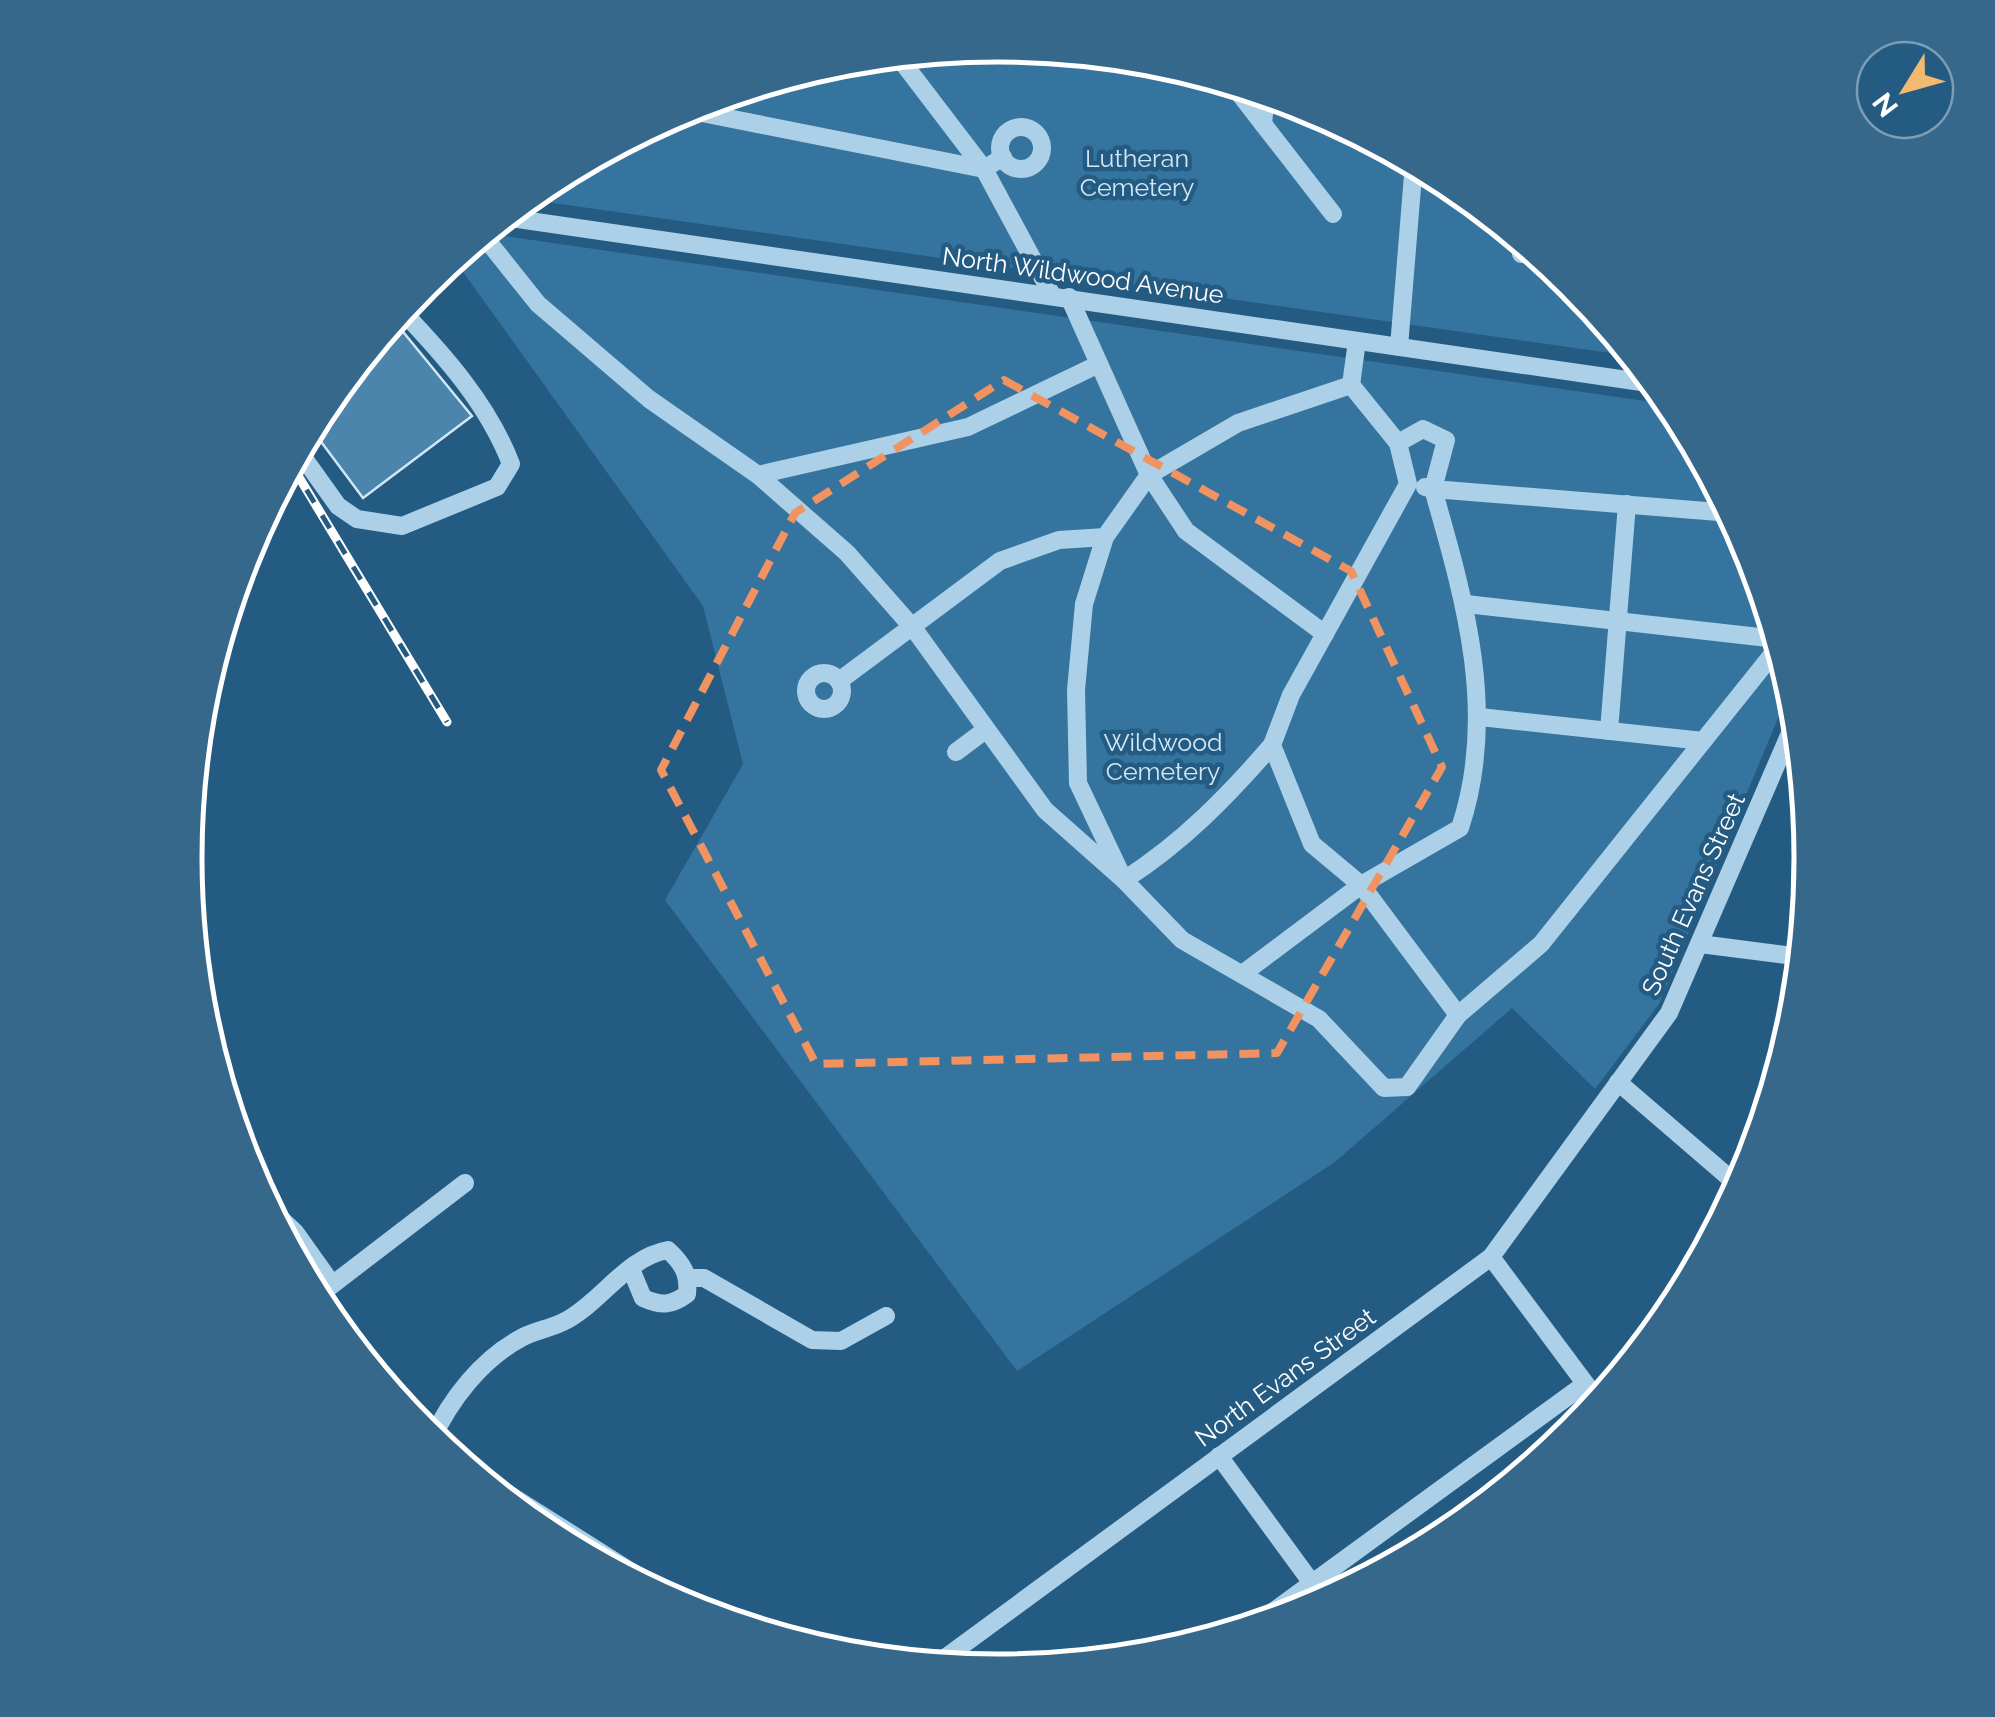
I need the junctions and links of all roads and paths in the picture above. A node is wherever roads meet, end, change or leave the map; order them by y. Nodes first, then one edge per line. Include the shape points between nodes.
1 (908, 68) edge
2 (1247, 103) edge
3 (1264, 109) edge
4 (714, 115) edge
5 (1263, 124) junction
6 (1003, 158) dead end
7 (984, 169) junction
8 (1413, 180) edge
9 (1333, 214) dead end
10 (522, 221) edge
11 (491, 245) edge
12 (1061, 296) junction
13 (411, 321) edge
14 (1357, 340) junction
15 (1399, 347) junction
16 (1099, 364) junction
17 (1634, 381) edge
18 (1352, 385) junction
19 (1398, 443) junction
20 (307, 462) edge
21 (758, 475) junction
22 (1148, 476) junction
23 (1408, 484) junction
24 (1433, 489) junction
25 (1628, 504) junction
26 (1714, 511) edge
27 (1105, 537) junction
28 (1466, 604) junction
29 (1616, 621) junction
30 (914, 629) junction
31 (1325, 634) junction
32 (1762, 640) edge
33 (1767, 657) edge
34 (839, 680) dead end
35 (1480, 717) junction
36 (984, 731) junction
37 (1608, 731) junction
38 (1704, 741) junction
39 (1272, 744) junction
40 (1785, 745) edge
41 (956, 752) dead end
42 (1124, 880) junction
43 (1360, 885) junction
44 (1700, 944) junction
45 (1788, 956) edge
46 (1245, 972) junction
47 (1458, 1015) junction
48 (1618, 1082) junction
49 (1727, 1175) edge
50 (464, 1183) dead end
51 (296, 1233) edge
52 (1490, 1256) junction
53 (631, 1269) junction
54 (689, 1278) junction
55 (332, 1284) junction
56 (328, 1287) edge
57 (886, 1316) dead end
58 (1585, 1384) junction
59 (1590, 1390) edge
60 (439, 1424) edge
61 (1219, 1456) junction
62 (1312, 1584) junction
63 (1315, 1588) edge
64 (1294, 1597) edge
65 (951, 1653) edge

1 - 7 street
2 - 5 street
3 - 5 street
4 - 7 street
5 - 9 street
6 - 7 street
7 - 12 street
8 - 15 street
10 - 12 street, North Wildwood Avenue
11 - 21 street via 538,304 649,400
12 - 14 street, North Wildwood Avenue
12 - 16 street
13 - 20 street via 466,383 500,436 511,464 497,487 402,526 357,519 338,506
14 - 15 street, North Wildwood Avenue
14 - 18 street
15 - 17 street, North Wildwood Avenue
16 - 21 street via 968,427
16 - 22 street
18 - 19 street
18 - 22 street via 1238,423
19 - 23 street
19 - 24 street via 1423,429 1446,440
21 - 30 street via 848,554
22 - 27 street
22 - 31 street via 1186,531
23 - 24 street
23 - 31 street
24 - 25 street
24 - 28 street
25 - 26 street
25 - 29 street
27 - 30 street via 1060,540 1000,561
27 - 42 street via 1084,604 1076,690 1078,783
28 - 29 street
28 - 35 street
29 - 32 street
29 - 37 street
30 - 34 street
30 - 36 street
31 - 39 street
33 - 38 street
35 - 37 street
35 - 43 street via 1474,784 1460,828
36 - 41 street
36 - 42 street via 1044,810
37 - 38 street
38 - 47 street via 1541,944
39 - 42 street via 1227,797 1168,851
39 - 43 street via 1312,844
40 - 44 street, South Evans Street
42 - 46 street via 1182,940
43 - 46 street
43 - 47 street
44 - 45 street
44 - 48 street, South Evans Street via 1669,1013
46 - 47 street via 1319,1019 1384,1088 1406,1086
48 - 49 street
48 - 52 street, North Evans Street
50 - 55 street
51 - 55 street
52 - 58 street
52 - 61 street, North Evans Street
53 - 54 street via 648,1254 668,1250
53 - 54 street via 643,1298 657,1304 674,1304 687,1294
53 - 60 street via 565,1322 518,1339 448,1404
54 - 57 street via 704,1278 812,1340 830,1343
55 - 56 street
58 - 59 street
58 - 62 street
61 - 62 street
61 - 65 street, North Evans Street
62 - 63 street
62 - 64 street

